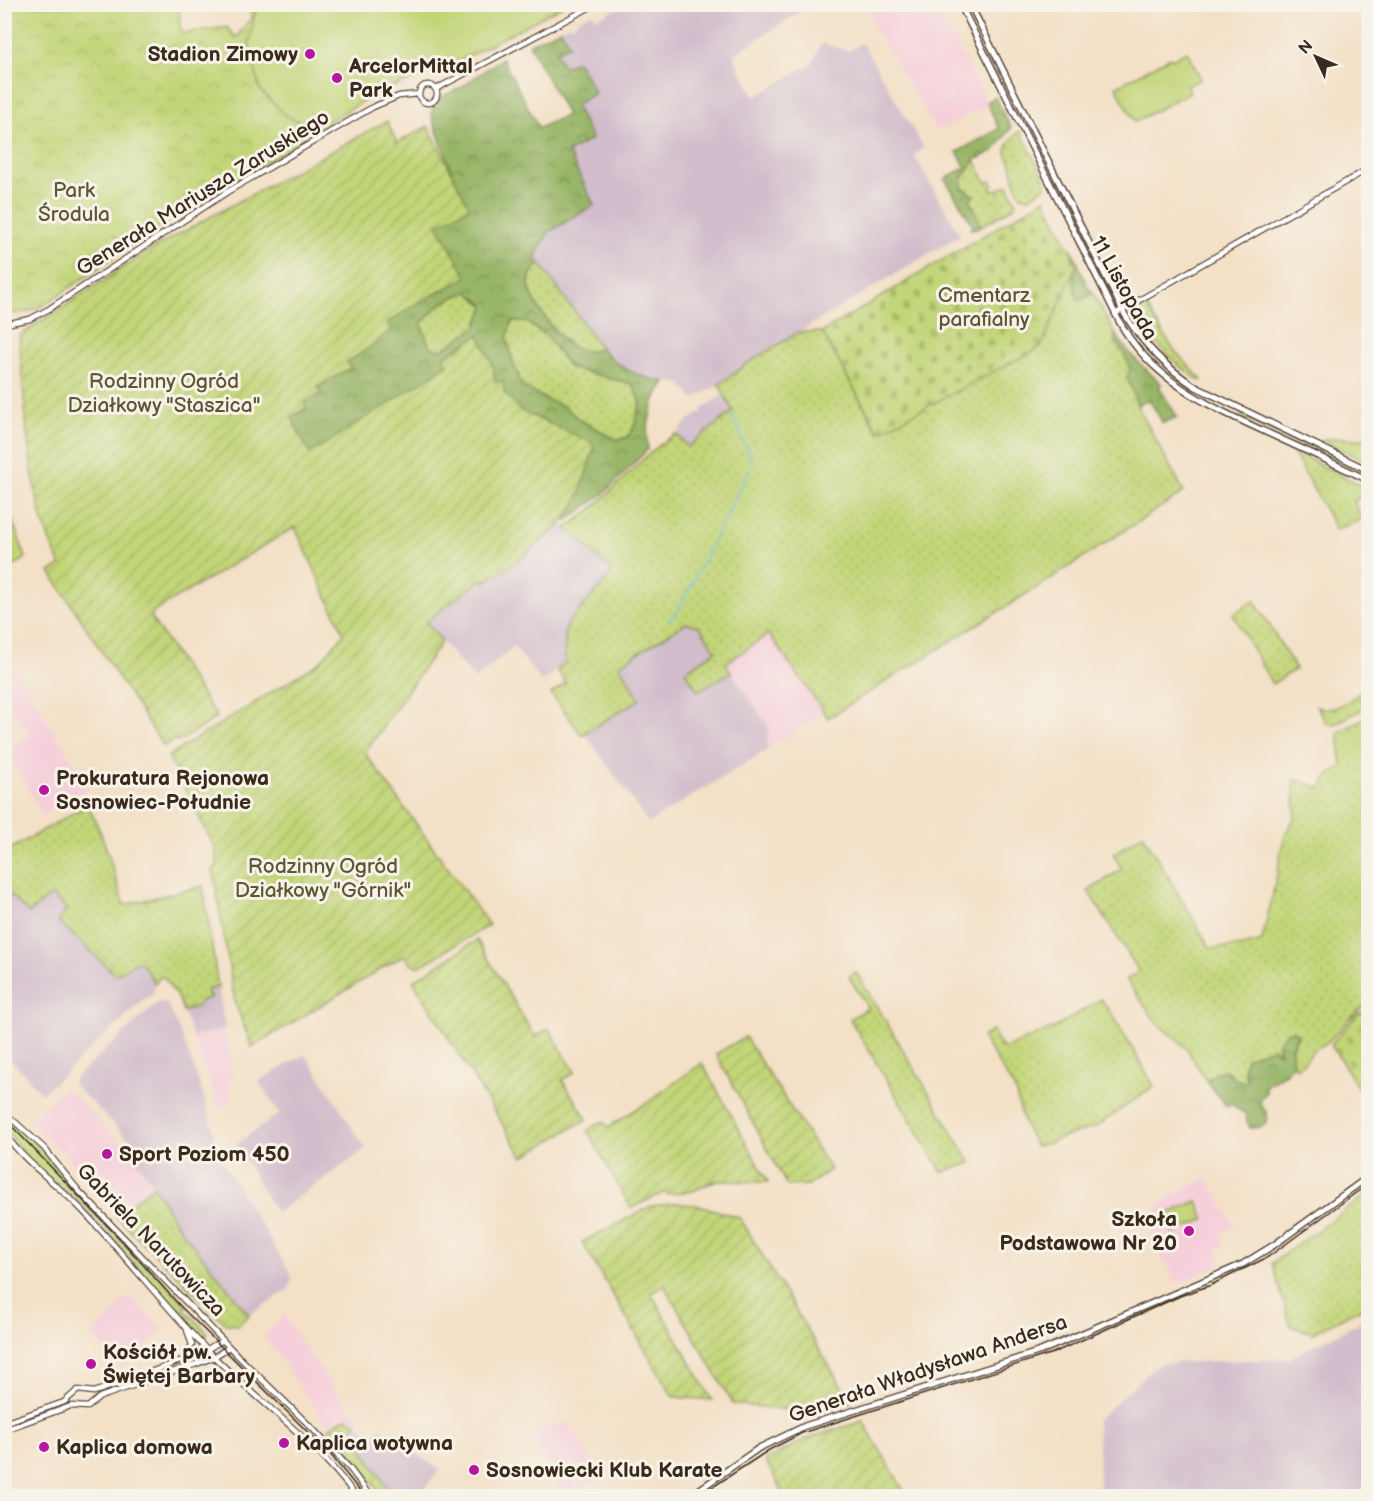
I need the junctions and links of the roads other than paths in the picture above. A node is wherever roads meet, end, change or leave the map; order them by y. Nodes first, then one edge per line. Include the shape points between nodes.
1 (596, 4) edge
2 (960, 4) edge
3 (970, 4) edge
4 (436, 89) junction
5 (419, 94) junction
6 (1027, 119) junction
7 (1020, 123) junction
8 (1368, 169) edge
9 (1059, 184) junction
10 (1052, 188) junction
11 (1078, 222) junction
12 (1071, 225) junction
13 (1122, 310) junction
14 (1115, 314) junction
15 (5, 324) edge
16 (1368, 470) edge
17 (1368, 480) edge
18 (4, 1112) edge
19 (4, 1133) edge
20 (1368, 1177) edge
21 (186, 1328) junction
22 (223, 1340) junction
23 (229, 1347) junction
24 (207, 1350) junction
25 (214, 1357) junction
26 (183, 1360) junction
27 (90, 1392) junction
28 (72, 1396) junction
29 (94, 1401) junction
30 (76, 1405) junction
31 (4, 1423) edge
32 (4, 1430) edge
33 (356, 1497) edge
34 (370, 1497) edge
35 (690, 1497) edge

1 - 4 street
2 - 7 main road, 11 Listopada
3 - 6 main road, 11 Listopada
4 - 5 street via 426,85
4 - 5 street via 436,99 430,103 422,101
5 - 15 street, Generała Mariusza Zaruskiego via 399,96 373,106 227,192 49,309 30,319
6 - 7 main road
6 - 9 main road, 11 Listopada
7 - 10 main road, 11 Listopada
8 - 13 street
9 - 10 main road
9 - 11 main road, 11 Listopada
10 - 12 main road, 11 Listopada
11 - 12 main road
11 - 13 main road, 11 Listopada
12 - 14 main road, 11 Listopada
13 - 14 street
13 - 16 main road, 11 Listopada via 1156,355 1181,378
14 - 17 main road, 11 Listopada via 1129,338 1170,381 1235,418
18 - 22 street, Gabriela Narutowicza via 44,1148 78,1190
19 - 21 street, Gabriela Narutowicza via 32,1166 103,1231
20 - 35 main road, Generała Władysława Andersa via 1244,1263 1041,1351 805,1426 759,1448
21 - 24 street, Gabriela Narutowicza
21 - 26 street, Gabriela Narutowicza via 192,1345
22 - 23 street, Gabriela Narutowicza
22 - 24 street
23 - 25 street
23 - 34 street, Gabriela Narutowicza via 313,1429
24 - 25 street, Gabriela Narutowicza
24 - 26 street
25 - 29 street
25 - 33 street, Gabriela Narutowicza via 303,1436
26 - 27 street
27 - 28 street via 78,1390
27 - 29 street
28 - 30 street
28 - 31 street
29 - 30 street via 88,1407
30 - 32 street

